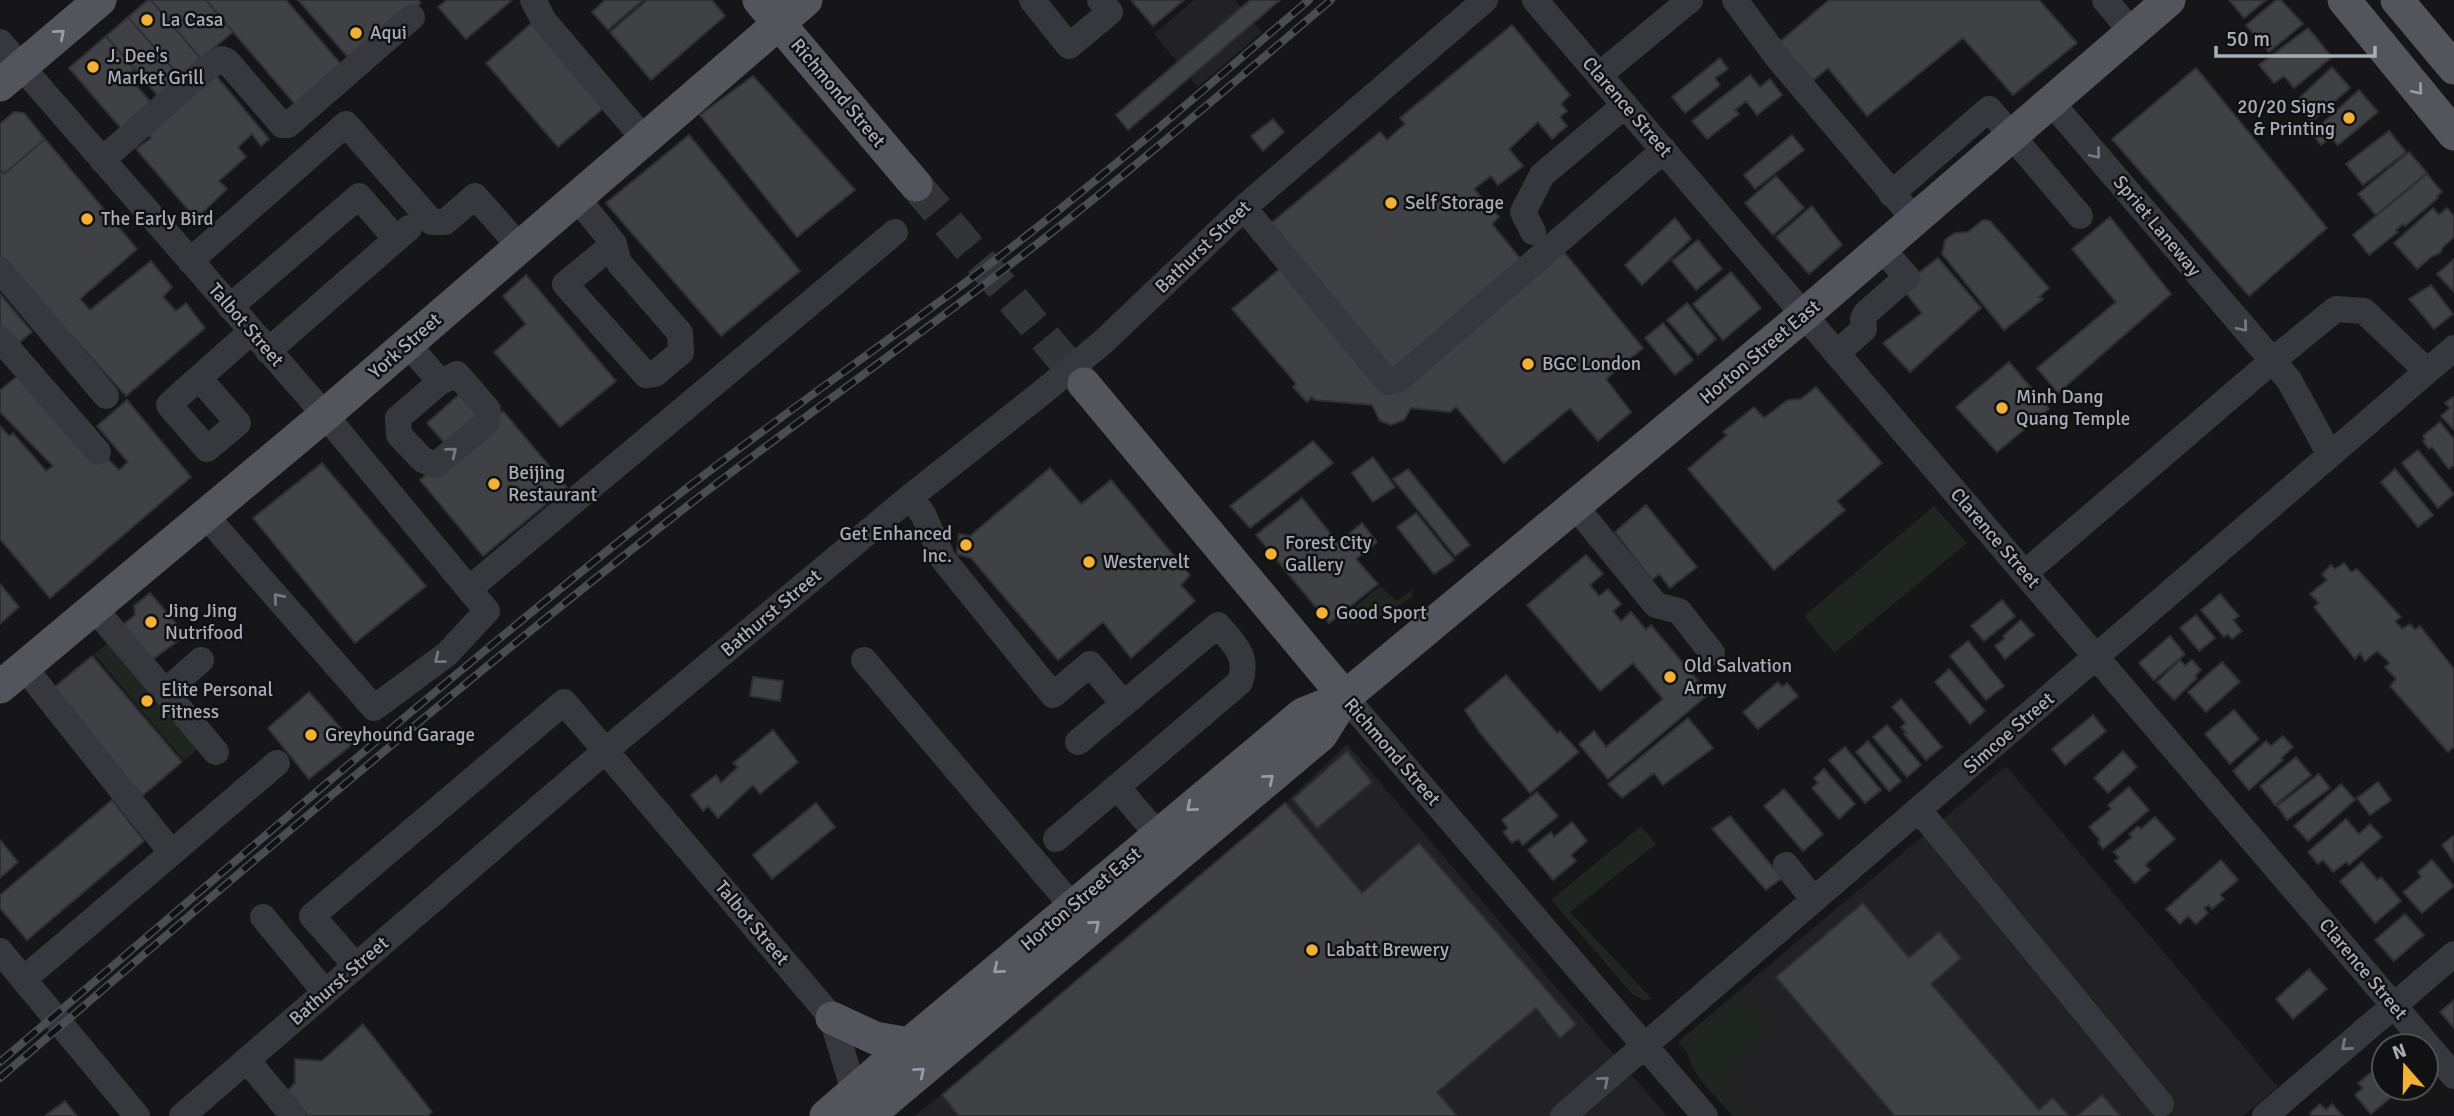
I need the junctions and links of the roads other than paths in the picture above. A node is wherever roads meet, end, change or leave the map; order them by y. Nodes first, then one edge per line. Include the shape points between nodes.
1 (100, 0) edge
2 (533, 0) edge
3 (806, 0) edge
4 (1100, 0) edge
5 (1486, 0) edge
6 (1535, 0) edge
7 (1690, 0) edge
8 (1735, 0) edge
9 (2105, 0) edge
10 (2169, 0) edge
11 (2344, 0) edge
12 (2397, 0) edge
13 (1044, 4) edge
14 (769, 12) edge
15 (412, 17) dead end
16 (2133, 32) junction
17 (2450, 55) edge
18 (7, 65) edge
19 (1599, 75) junction
20 (2051, 102) junction
21 (1625, 105) junction
22 (2454, 134) edge
23 (2012, 136) junction
24 (645, 140) junction
25 (1664, 150) junction
26 (1934, 156) junction
27 (102, 160) junction
28 (1958, 183) junction
29 (916, 185) tunnel mouth
30 (1891, 194) junction
31 (577, 198) junction
32 (1244, 208) junction
33 (424, 214) junction
34 (2080, 216) dead end
35 (1915, 220) junction
36 (895, 232) dead end
37 (1533, 232) dead end
38 (396, 239) junction
39 (614, 244) junction
40 (520, 247) junction
41 (1882, 248) junction
42 (190, 261) junction
43 (0, 270) edge
44 (230, 307) junction
45 (1804, 315) junction
46 (49, 327) junction
47 (260, 341) junction
48 (408, 344) junction
49 (7, 347) edge
50 (2454, 348) edge
51 (1837, 353) junction
52 (2267, 356) junction
53 (2427, 371) junction
54 (199, 378) dead end
55 (449, 378) junction
56 (1084, 384) tunnel mouth
57 (106, 396) dead end
58 (325, 415) junction
59 (399, 435) junction
60 (98, 452) dead end
61 (2330, 455) junction
62 (365, 463) junction
63 (910, 497) junction
64 (1575, 506) junction
65 (205, 515) junction
66 (2025, 573) junction
67 (469, 589) junction
68 (94, 608) junction
69 (1712, 653) dead end
70 (2097, 657) junction
71 (201, 660) dead end
72 (863, 660) dead end
73 (12, 677) edge
74 (164, 692) junction
75 (1345, 697) junction
76 (1124, 704) junction
77 (1078, 742) dead end
78 (605, 751) junction
79 (216, 752) dead end
80 (277, 763) dead end
81 (1117, 786) junction
82 (1919, 810) junction
83 (1158, 835) junction
84 (1056, 839) dead end
85 (171, 852) junction
86 (1786, 864) dead end
87 (1814, 900) junction
88 (1073, 907) junction
89 (263, 917) dead end
90 (0, 951) edge
91 (2454, 954) edge
92 (356, 966) junction
93 (24, 979) junction
94 (325, 992) junction
95 (2394, 1006) junction
96 (832, 1018) junction
97 (909, 1044) junction
98 (1644, 1045) junction
99 (247, 1060) junction
100 (2454, 1076) edge
101 (2161, 1104) dead end
102 (861, 1108) edge
103 (137, 1116) edge
104 (182, 1116) edge
105 (293, 1116) edge
106 (826, 1116) edge
107 (1563, 1116) edge
108 (1705, 1116) edge
109 (2265, 1116) edge

18 -> 1 main road
2 - 24 street via 544,21
3 - 14 main road, York Street
4 - 13 street via 1110,12 1069,46
5 - 32 street, Bathurst Street
6 - 19 street, Clarence Street
7 - 19 street
8 - 30 street
9 - 16 street
10 - 16 main road, Horton Street East
11 -> 22 main road
12 - 17 main road
14 - 24 main road, York Street
14 - 29 main road, Richmond Street
15 - 27 street via 288,125 282,125 222,59
16 - 20 main road, Horton Street East
18 - 27 street, Talbot Street
19 - 21 street, Clarence Street
20 - 23 main road, Horton Street East
20 -> 52 street, Spriet Laneway
21 - 25 street, Clarence Street
21 - 37 street via 1542,175 1523,212
23 - 26 street via 1989,109
23 - 28 main road, Horton Street East
23 - 34 street
24 - 31 main road, York Street
25 - 32 street via 1399,379 1388,382
25 - 45 street, Clarence Street
26 - 28 street
26 - 30 street
27 - 42 street, Talbot Street
28 - 35 main road, Horton Street East
30 - 35 street
31 - 39 street
31 - 40 main road, York Street
32 - 63 street, Bathurst Street via 1103,342
33 - 38 street
33 - 40 street via 436,223 444,222 475,196
33 - 42 street via 346,124
35 - 41 main road, Horton Street East
36 - 67 street
38 - 44 street via 359,196
38 - 47 street
39 - 39 street via 619,263 680,333 681,352 655,374 646,374 565,284
40 - 48 main road, York Street
41 - 45 main road, Horton Street East
41 - 51 street via 1907,277 1866,313 1864,329
42 - 44 street, Talbot Street
43 - 46 street
44 - 47 street, Talbot Street
45 - 51 street, Clarence Street
45 - 64 main road, Horton Street East
46 - 49 street
46 - 57 street
47 - 54 street
47 - 58 street, Talbot Street
48 - 55 street
48 - 58 main road, York Street
49 - 60 street
50 - 53 street, Simcoe Street
51 - 66 street, Clarence Street
52 - 53 street via 2336,309 2364,311
52 - 61 street, Spriet Laneway via 2289,380
52 - 66 street
53 - 61 street, Simcoe Street
55 - 59 street via 398,418
59 -> 55 street via 424,460 436,465 486,423 488,411
56 - 75 main road, Richmond Street
58 - 62 street, Talbot Street
58 - 65 main road, York Street
59 - 62 street
61 - 70 street, Simcoe Street
62 - 67 street, Talbot Street
63 - 76 street via 943,559 1053,695 1090,664
63 - 78 street, Bathurst Street
64 - 69 street via 1656,605 1679,611
64 - 75 main road, Horton Street East
67 -> 65 street, Talbot Street via 486,611 447,654 374,708
65 - 68 main road, York Street
66 - 70 street, Clarence Street
68 - 73 main road, York Street
68 - 74 street
70 - 82 street, Simcoe Street
70 - 95 street, Clarence Street
71 - 74 street
72 - 88 street
73 - 85 street
74 - 79 street
75 -> 83 main road, Horton Street East via 1303,714
75 - 98 street, Richmond Street
102 -> 75 main road, Horton Street East via 1321,735
76 - 77 street
76 - 81 street via 1218,625 1241,653 1244,671 1240,682
78 - 92 street, Bathurst Street
78 - 92 street, Talbot Street via 564,702 312,916
78 - 96 street, Talbot Street
80 - 85 street
81 - 83 street
81 - 84 street
82 - 87 street, Simcoe Street
82 - 101 street
83 - 88 main road, Horton Street East
85 - 93 street
86 - 87 street
87 - 98 street, Simcoe Street
88 -> 97 main road, Horton Street East
89 - 94 street
90 - 93 street
91 - 95 street
92 - 94 street, Bathurst Street
93 - 103 street
94 - 99 street, Bathurst Street
95 - 100 street, Clarence Street
95 -> 109 street
96 - 97 main road via 875,1038
96 - 102 street, Talbot Street
97 - 102 main road, Horton Street East
107 -> 98 street, Simcoe Street
98 - 108 street, Richmond Street
99 - 104 street, Bathurst Street
99 - 105 street
102 - 106 main road, Horton Street East

